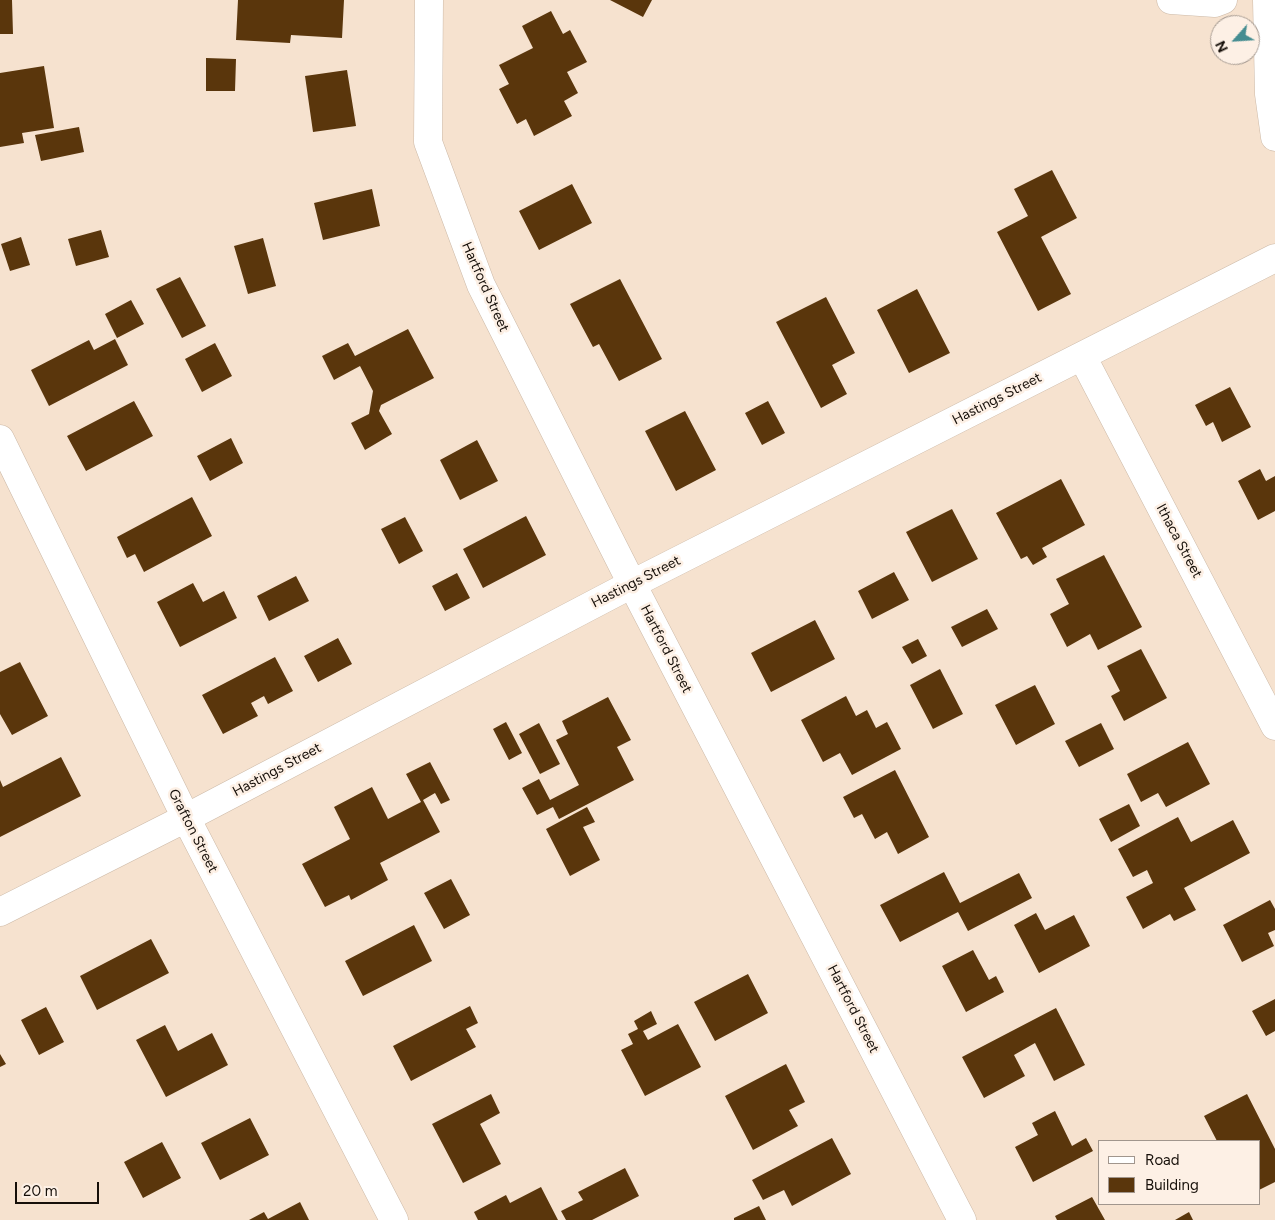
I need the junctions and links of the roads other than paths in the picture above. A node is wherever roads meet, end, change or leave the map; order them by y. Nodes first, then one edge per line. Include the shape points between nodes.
1 (429, 0) edge
2 (1172, 0) edge
3 (1223, 0) edge
4 (1267, 0) edge
5 (1275, 137) edge
6 (1275, 258) edge
7 (1082, 356) junction
8 (0, 439) edge
9 (632, 584) junction
10 (1275, 726) edge
11 (186, 818) junction
12 (0, 912) edge
13 (394, 1220) edge
14 (962, 1220) edge

1 - 9 street, Hartford Street via 428,142 481,285
2 - 3 street via 1215,3
4 - 5 street via 1269,94
6 - 7 street, Hastings Street
7 - 9 street, Hastings Street
7 - 10 street, Ithaca Street
8 - 11 street, Grafton Street
9 - 11 street, Hastings Street
9 - 14 street, Hartford Street
11 - 12 street, Hastings Street
11 - 13 street, Grafton Street

